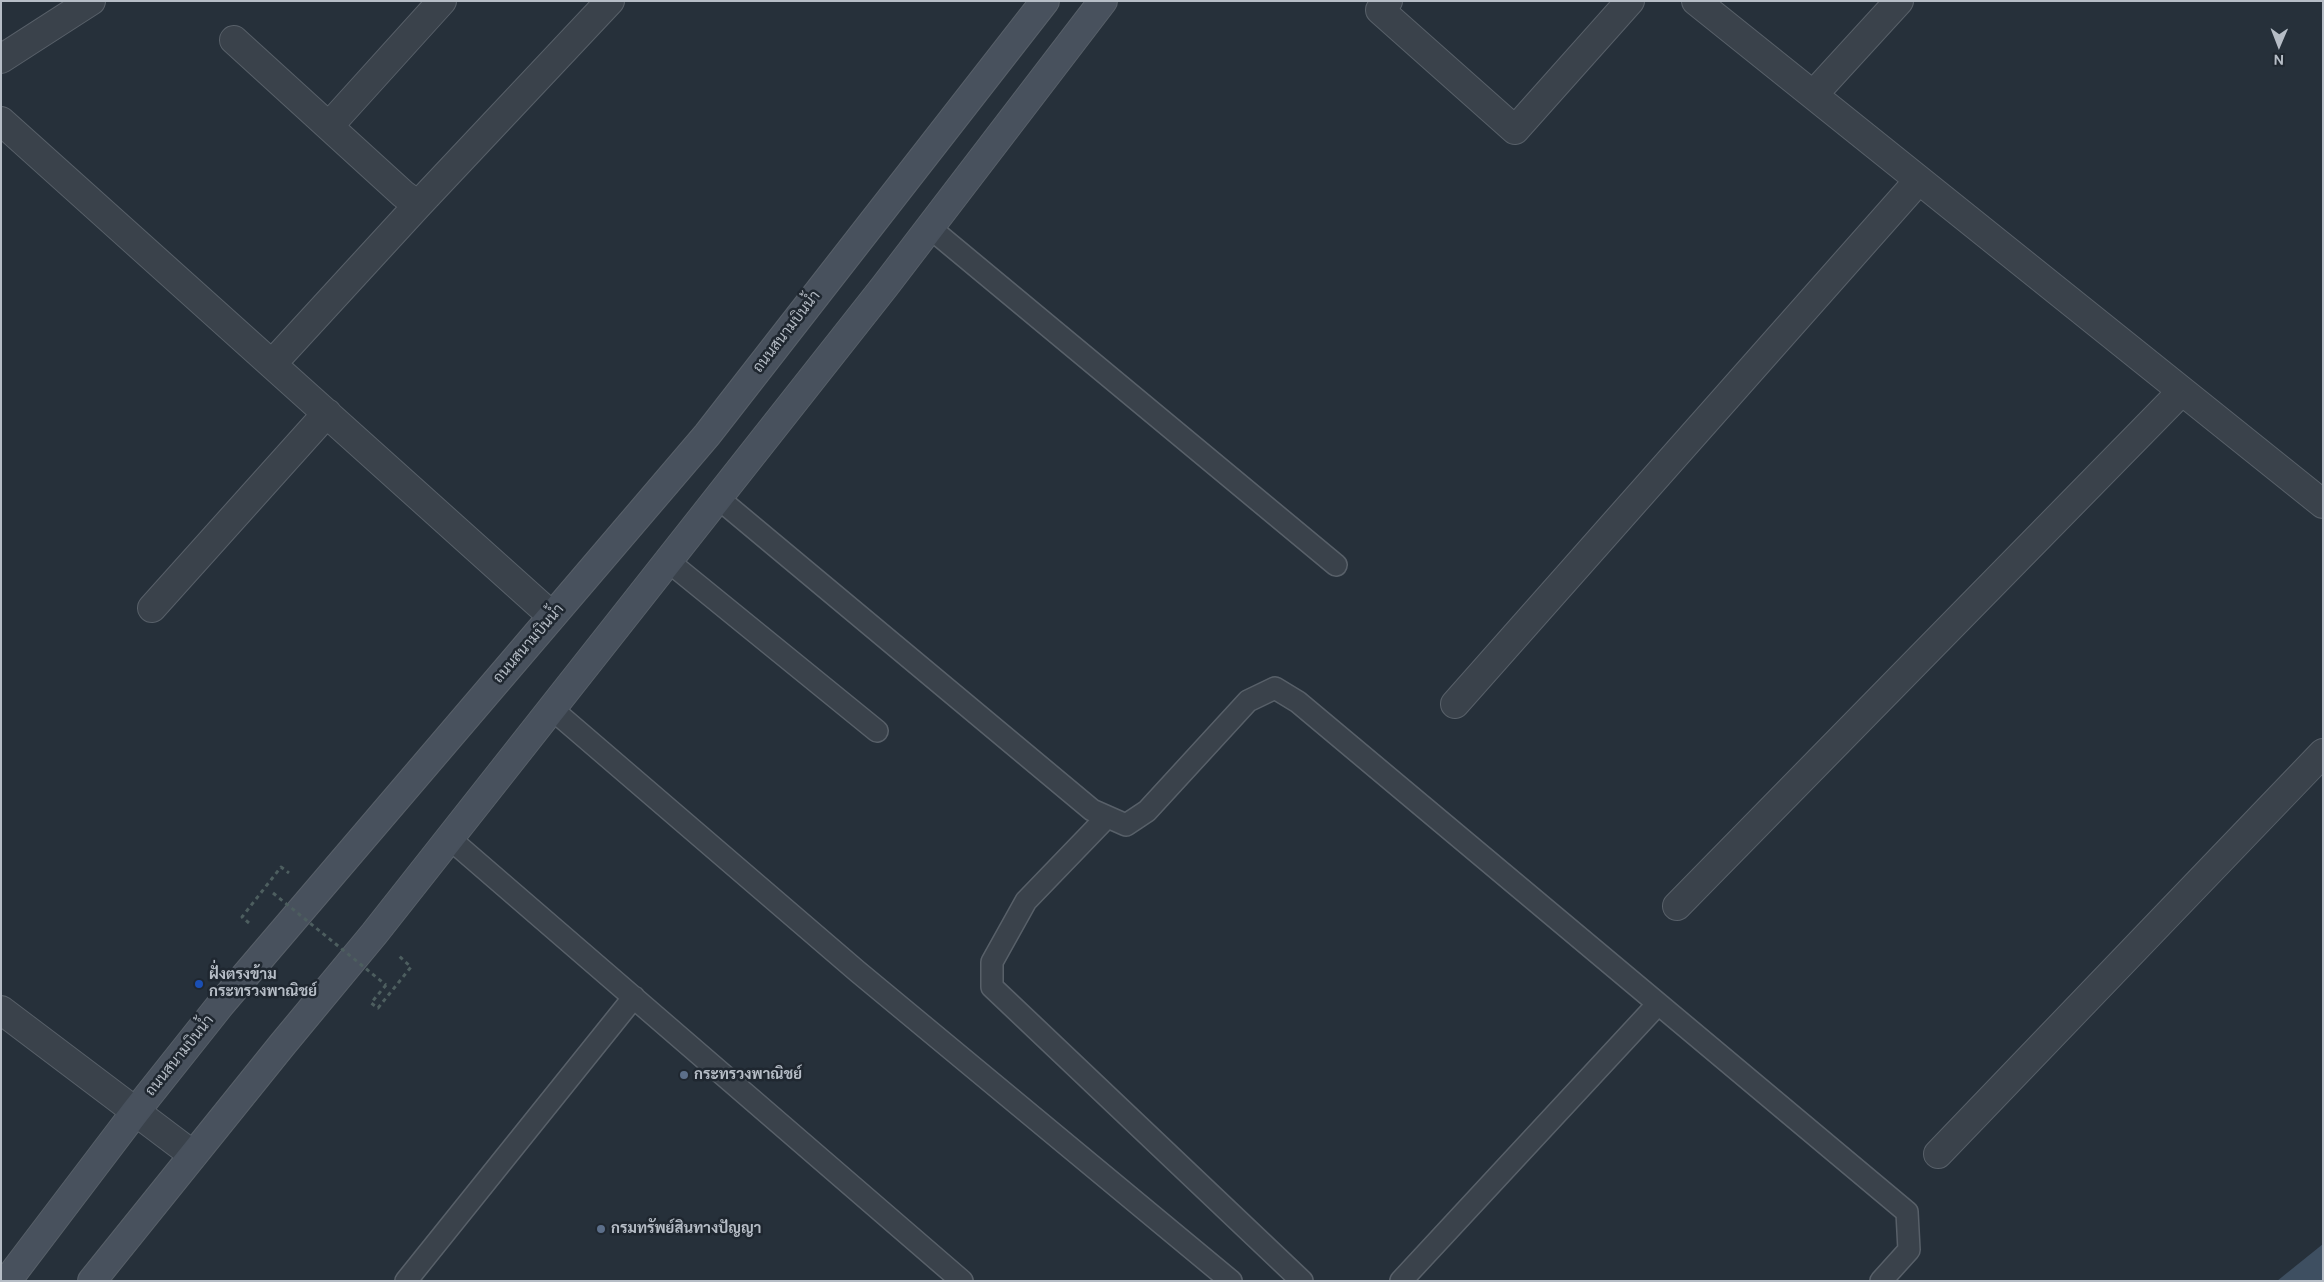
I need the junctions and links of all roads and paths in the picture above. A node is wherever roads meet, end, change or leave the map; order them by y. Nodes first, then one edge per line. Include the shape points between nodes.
1 (91, 1) edge
2 (442, 1) edge
3 (610, 1) edge
4 (1045, 1) edge
5 (1103, 1) edge
6 (1388, 1) edge
7 (1630, 1) edge
8 (1696, 1) edge
9 (1899, 1) edge
10 (234, 40) dead end
11 (1, 59) edge
12 (1813, 95) junction
13 (1, 121) edge
14 (329, 126) junction
15 (1919, 180) junction
16 (418, 205) junction
17 (929, 227) junction
18 (272, 364) junction
19 (2182, 391) junction
20 (327, 413) junction
21 (718, 498) junction
22 (2323, 504) edge
23 (668, 561) junction
24 (1336, 565) dead end
25 (152, 608) dead end
26 (552, 616) junction
27 (1455, 704) dead end
28 (552, 709) junction
29 (877, 731) dead end
30 (2323, 754) edge
31 (1107, 817) junction
32 (449, 838) junction
33 (284, 880) dead end
34 (278, 886) dead end
35 (1677, 906) dead end
36 (242, 917) dead end
37 (411, 968) dead end
38 (634, 997) junction
39 (1658, 1004) junction
40 (1, 1010) edge
41 (136, 1111) junction
42 (1938, 1154) dead end
43 (193, 1156) junction
44 (7, 1281) edge
45 (92, 1281) edge
46 (406, 1281) edge
47 (962, 1281) edge
48 (1231, 1281) edge
49 (1302, 1281) edge
50 (1401, 1281) edge
51 (1881, 1281) edge

1 - 11 street
2 - 14 street
3 - 16 street
4 - 26 main road, ถนนสนามบินน้ำ via 707,435
5 - 17 main road
6 - 7 street via 1380,10 1515,130
8 - 12 street
9 - 12 street
10 - 14 street
12 - 15 street
13 - 18 street
14 - 16 street
15 - 19 street
15 - 27 street
16 - 18 street
17 - 21 main road
17 - 24 lane
18 - 20 street
19 - 22 street
19 - 35 street
20 - 25 street
20 - 26 street
21 - 23 main road
21 - 31 lane via 1092,810
23 - 28 main road
23 - 29 lane
26 - 41 main road, ถนนสนามบินน้ำ via 227,997
28 - 32 main road
28 - 48 lane via 857,971
30 - 42 street
31 - 39 lane via 1126,825 1147,811 1248,701 1275,688 1298,702
31 - 49 lane via 1026,902 992,962 992,987
32 - 38 lane
32 - 43 main road
33 - 36 path via 289,873 281,867
34 - 37 path, bridge via 273,893 386,985 371,1003 378,1008
38 - 46 lane
38 - 47 lane
39 - 50 lane
39 - 51 lane via 1907,1212 1909,1250
40 - 41 street
41 - 43 street
41 - 44 main road, ถนนสนามบินน้ำ
43 - 45 main road

